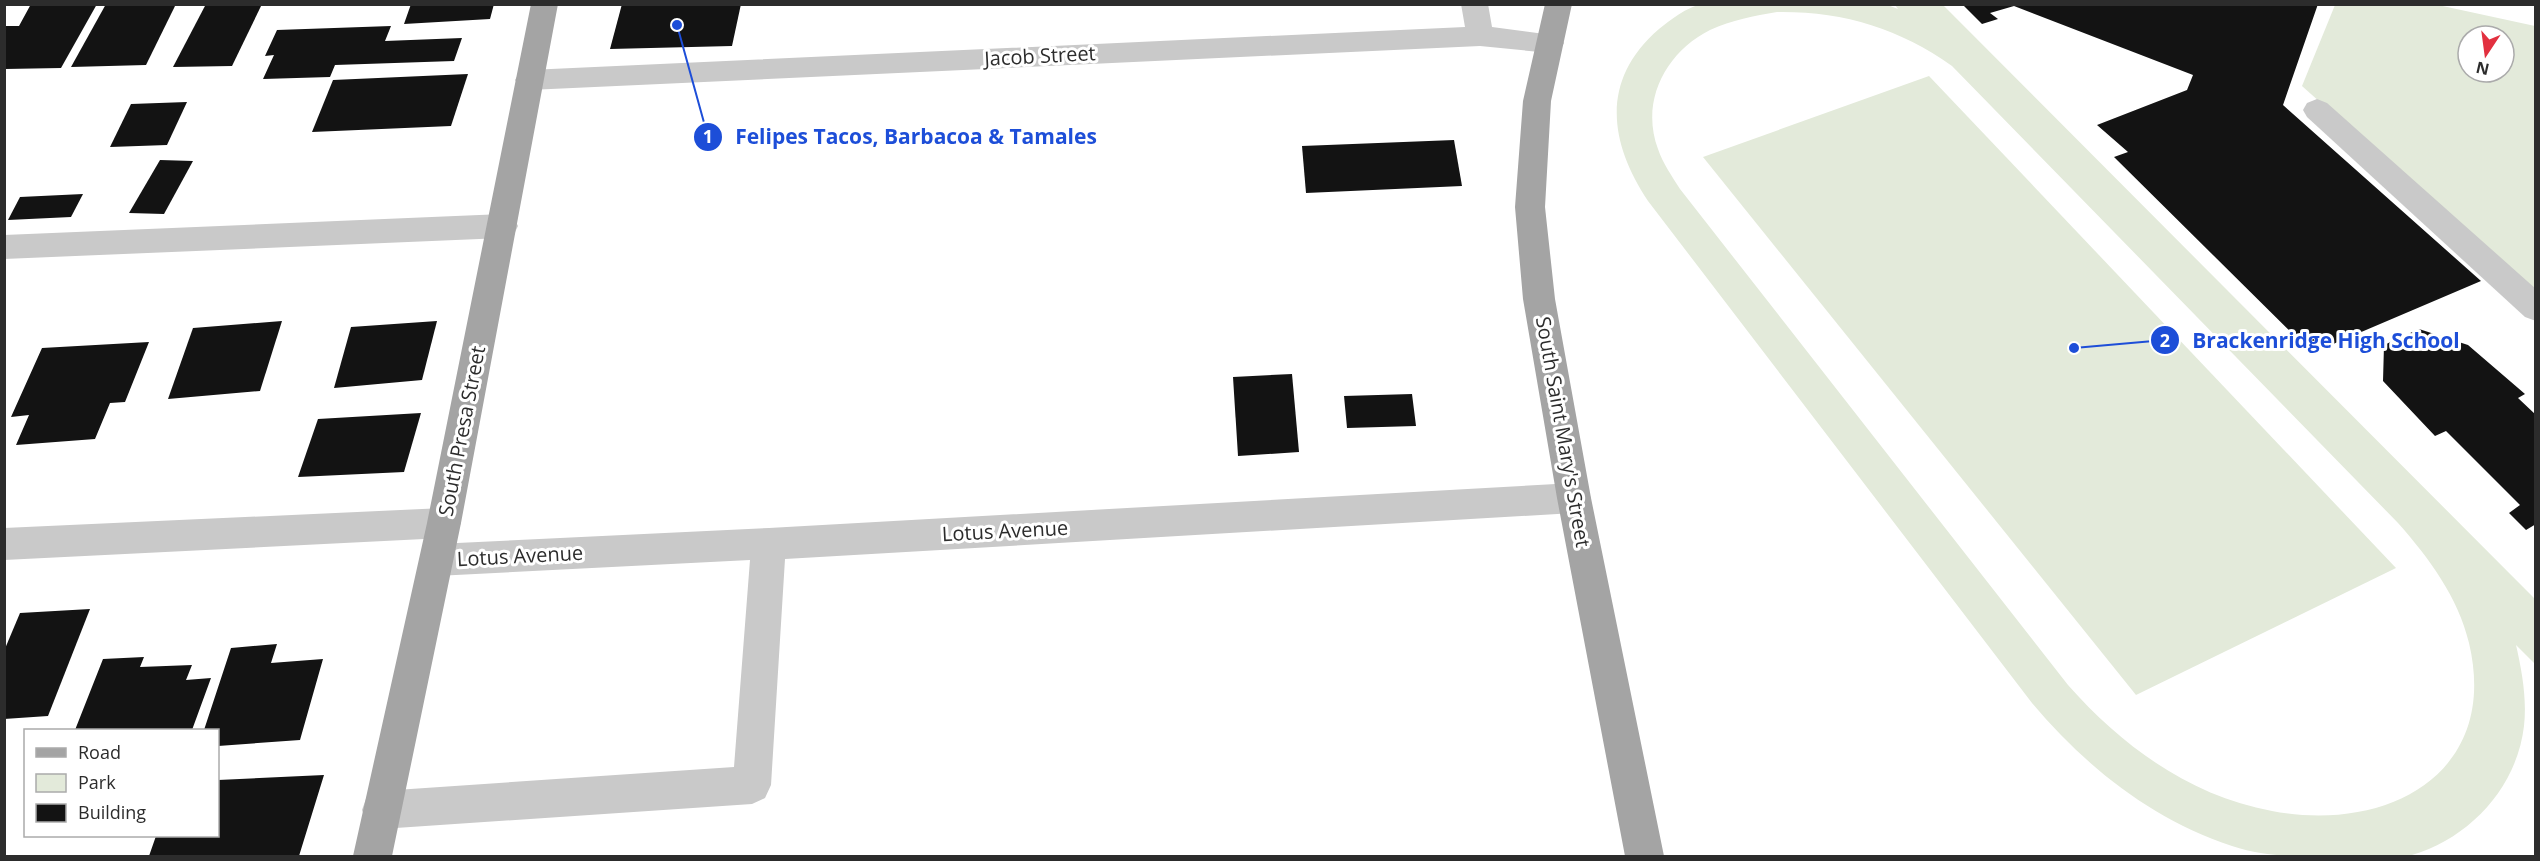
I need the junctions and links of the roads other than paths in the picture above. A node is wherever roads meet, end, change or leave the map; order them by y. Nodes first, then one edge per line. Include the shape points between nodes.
1 (545, 4) edge
2 (1474, 4) edge
3 (1559, 4) edge
4 (1480, 36) junction
5 (1550, 43) junction
6 (529, 80) junction
7 (2318, 110) dead end
8 (503, 226) junction
9 (4, 247) edge
10 (2535, 308) edge
11 (1574, 498) junction
12 (444, 523) junction
13 (4, 544) edge
14 (769, 544) junction
15 (436, 560) junction
16 (381, 810) junction
17 (372, 856) edge
18 (1645, 856) edge

1 - 6 main road, South Presa Street
2 - 4 street
3 - 5 main road, South Saint Mary's Street
4 - 5 street, Jacob Street
4 - 6 street, Jacob Street
5 - 11 main road, South Saint Mary's Street via 1537,101 1530,207 1539,299
6 - 8 main road, South Presa Street
7 - 10 street
8 - 9 street
8 - 12 main road, South Presa Street
11 - 14 street, Lotus Avenue
11 - 18 main road, South Saint Mary's Street
12 - 13 street, Lotus Avenue
12 - 15 main road, South Presa Street
14 - 15 street, Lotus Avenue
14 - 16 street via 752,785
15 - 16 main road, South Presa Street
16 - 17 main road, South Presa Street

